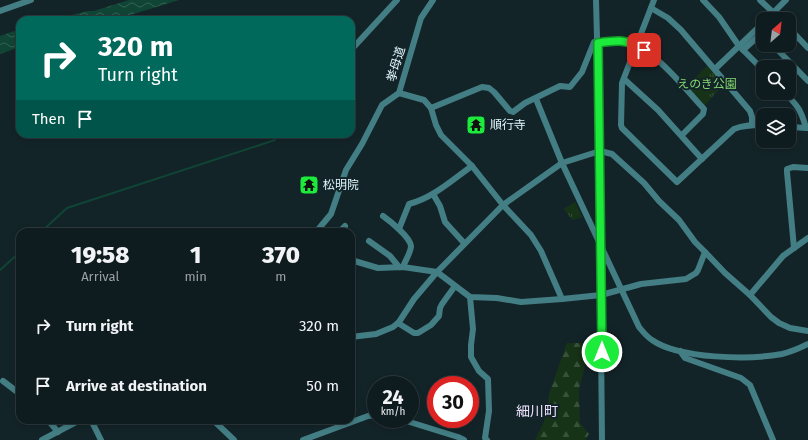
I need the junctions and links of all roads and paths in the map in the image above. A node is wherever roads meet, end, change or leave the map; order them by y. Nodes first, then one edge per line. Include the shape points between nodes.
1 (31, 0) edge
2 (396, 0) edge
3 (433, 0) edge
4 (596, 0) edge
5 (654, 0) edge
6 (703, 0) edge
7 (760, 0) edge
8 (786, 0) edge
9 (652, 8) junction
10 (0, 11) edge
11 (772, 12) edge
12 (780, 12) edge
13 (756, 31) edge
14 (796, 35) edge
15 (756, 38) edge
16 (598, 43) junction
17 (355, 46) edge
18 (637, 46) junction
19 (741, 48) junction
20 (808, 48) edge
21 (780, 52) edge
22 (756, 63) edge
23 (714, 70) junction
24 (624, 79) junction
25 (808, 81) edge
26 (399, 93) junction
27 (536, 98) junction
28 (792, 100) edge
29 (431, 108) junction
30 (752, 125) junction
31 (756, 125) edge
32 (796, 127) edge
33 (807, 128) edge
34 (682, 135) junction
35 (600, 151) junction
36 (702, 159) junction
37 (562, 163) junction
38 (472, 166) junction
39 (808, 168) edge
40 (433, 194) junction
41 (503, 205) junction
42 (383, 216) dead end
43 (319, 228) edge
44 (399, 229) junction
45 (808, 238) edge
46 (369, 241) dead end
47 (600, 243) junction
48 (464, 244) junction
49 (794, 248) junction
50 (705, 252) junction
51 (355, 261) edge
52 (401, 267) junction
53 (436, 272) junction
54 (455, 286) junction
55 (621, 288) junction
56 (601, 294) junction
57 (750, 295) junction
58 (470, 297) junction
59 (562, 299) junction
60 (398, 323) junction
61 (808, 331) edge
62 (355, 336) edge
63 (808, 344) edge
64 (680, 351) junction
65 (3, 380) dead end
66 (16, 391) edge
67 (367, 416) edge
68 (355, 421) edge
69 (51, 424) edge
70 (73, 424) edge
71 (92, 424) edge
72 (217, 424) edge
73 (346, 424) edge
74 (419, 425) edge
75 (58, 432) junction
76 (42, 440) edge
77 (101, 440) edge
78 (234, 440) edge
79 (303, 440) edge
80 (464, 440) edge
81 (487, 440) edge
82 (602, 440) edge
83 (773, 440) edge

1 - 10 street
2 - 17 street
3 - 26 street, 挙母道 via 421,18
4 - 16 street
5 - 9 street
6 - 19 street
7 - 11 street
8 - 12 street
9 - 18 street
9 - 23 street via 668,18 680,30
13 - 19 street
14 - 20 street
15 - 19 street
16 - 18 street via 622,41
16 - 27 street via 594,42 582,72 570,87 560,86
16 - 35 street
18 - 24 street
18 - 34 street via 656,58 704,109 703,114
19 - 22 street
19 - 23 street
21 - 25 street
23 - 30 street via 750,111
24 - 34 street
24 - 36 street via 622,127 674,182 679,182
26 - 29 street via 424,100
26 - 43 street, 挙母道 via 382,105 346,170 331,214
27 - 29 street via 513,112 494,92 482,87
27 - 37 street
28 - 33 street via 799,108
29 - 38 street via 441,135
30 - 31 street
30 - 36 street via 734,129
32 - 33 street
34 - 36 street
35 - 37 street
35 - 47 street
35 - 50 street via 612,154 644,184 679,220
37 - 41 street
37 - 47 street
38 - 40 street
38 - 41 street
39 - 49 street via 787,169
40 - 44 street via 409,204
40 - 48 street via 445,222
41 - 48 street
41 - 59 street via 531,234
42 - 44 street
44 - 52 street via 411,246
45 - 49 street
46 - 52 street
47 - 55 street
47 - 56 street
48 - 53 street
49 - 57 street via 779,261
50 - 55 street via 696,273 686,279
50 - 57 street
51 - 52 street via 378,268
52 - 53 street
53 - 54 street
53 - 60 street
54 - 58 street
54 - 60 street via 442,304 439,316 431,325 418,333
55 - 56 street
55 - 64 street via 643,332 653,341
56 - 59 street
56 - 82 street
57 - 61 street via 771,317 785,327
58 - 59 street via 522,302
58 - 81 street via 473,329 471,357 479,371 488,379 489,411 485,438
60 - 62 street via 383,332
63 - 64 street via 782,354 749,357 710,357
64 - 83 street via 685,358 741,378 750,385
65 - 66 street
67 - 68 street
69 - 75 street
70 - 75 street
71 - 77 street
72 - 78 street
73 - 79 street
74 - 80 street
75 - 76 street

